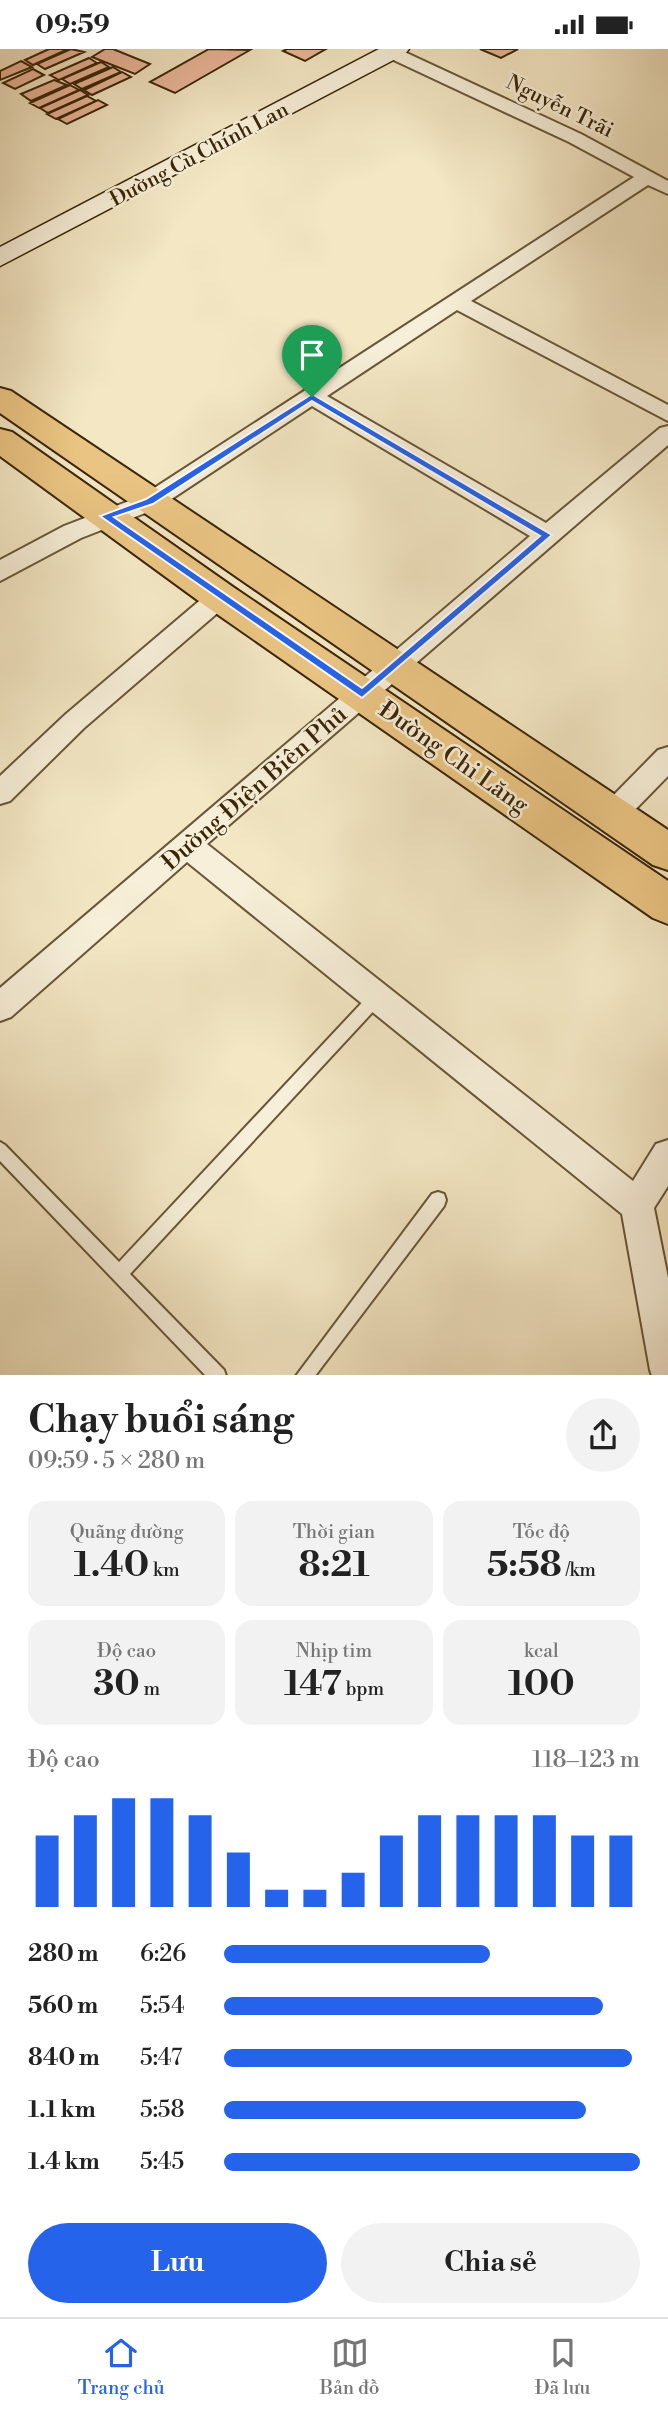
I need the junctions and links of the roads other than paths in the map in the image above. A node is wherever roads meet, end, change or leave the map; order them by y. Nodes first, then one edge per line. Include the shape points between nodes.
1 (394, 50) edge
2 (649, 176) junction
3 (668, 188) edge
4 (0, 258) edge
5 (457, 302) junction
6 (312, 397) junction
7 (0, 398) edge
8 (668, 414) edge
9 (668, 433) edge
10 (0, 440) edge
11 (150, 502) junction
12 (106, 516) junction
13 (547, 535) junction
14 (0, 572) edge
15 (220, 597) junction
16 (391, 667) junction
17 (362, 694) junction
18 (668, 758) edge
19 (0, 793) edge
20 (612, 815) junction
21 (188, 846) junction
22 (668, 852) edge
23 (668, 905) edge
24 (376, 998) junction
25 (0, 1007) edge
26 (0, 1150) edge
27 (668, 1156) edge
28 (438, 1199) dead end
29 (637, 1205) junction
30 (120, 1273) junction
31 (668, 1370) edge
32 (218, 1375) edge
33 (304, 1375) edge

1 - 2 street, Nguyễn Trãi
1 - 4 main road, Đường Cù Chính Lan
2 - 3 street, Nguyễn Trãi
2 - 5 street
5 - 6 street
5 - 8 street
6 - 11 street
6 - 13 street
7 - 11 main road, Đường Chi Lăng
9 - 13 street, Đường Điện Biên Phủ
10 - 12 main road, Đường Chi Lăng
11 - 12 street
11 - 16 main road, Đường Chi Lăng
12 - 14 street via 38,547
12 - 15 main road, Đường Chi Lăng
13 - 16 street, Đường Điện Biên Phủ
15 - 17 main road, Đường Chi Lăng
15 - 19 street via 75,721
16 - 17 street, Đường Điện Biên Phủ
16 - 20 main road, Đường Chi Lăng
17 - 21 street, Đường Điện Biên Phủ
17 - 23 main road, Đường Chi Lăng
18 - 20 street
20 - 22 main road, Đường Chi Lăng
21 - 24 street
21 - 25 street, Đường Điện Biên Phủ
24 - 29 street
24 - 30 lane
26 - 30 lane
27 - 29 street
28 - 33 lane
29 - 31 street
30 - 32 lane

